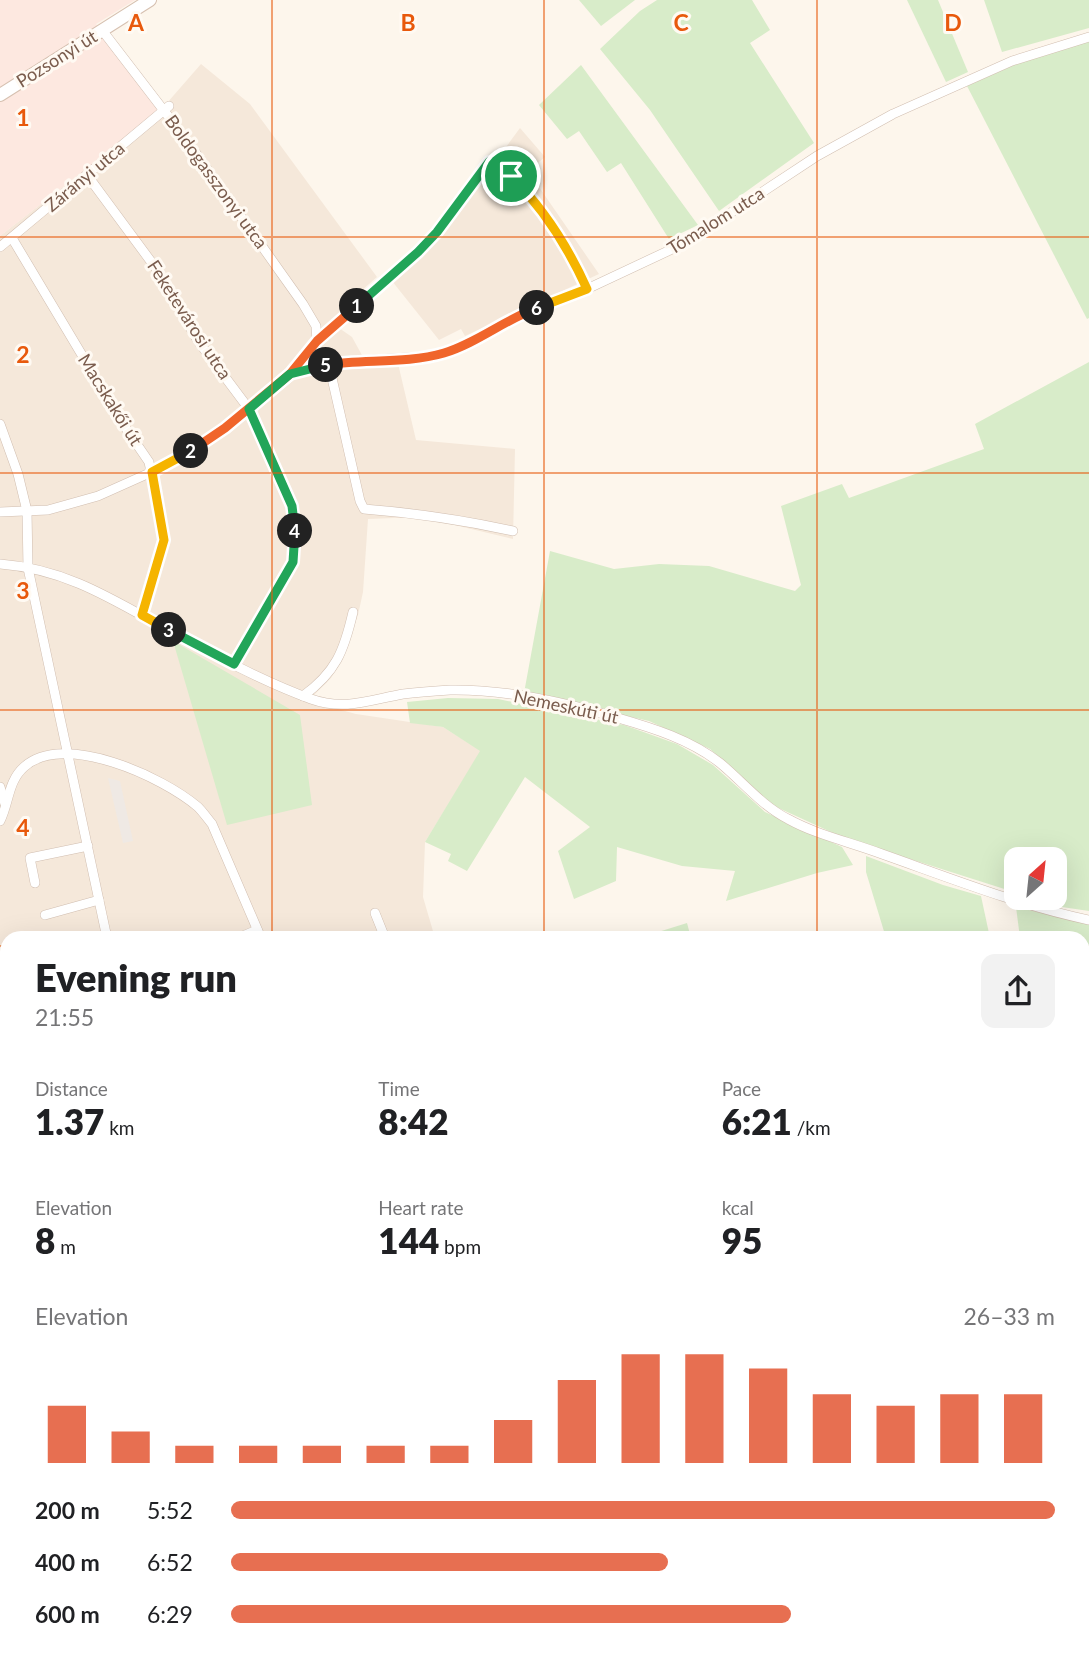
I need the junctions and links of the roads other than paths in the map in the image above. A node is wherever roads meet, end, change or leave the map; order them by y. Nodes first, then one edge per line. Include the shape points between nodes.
1 (150, 0) edge
2 (102, 30) junction
3 (1089, 37) edge
4 (0, 95) edge
5 (166, 109) junction
6 (87, 175) junction
7 (12, 238) junction
8 (0, 247) edge
9 (587, 289) junction
10 (317, 341) junction
11 (329, 365) junction
12 (290, 374) junction
13 (249, 409) junction
14 (0, 424) edge
15 (152, 472) junction
16 (27, 510) junction
17 (0, 512) edge
18 (513, 531) dead end
19 (0, 564) edge
20 (28, 568) junction
21 (354, 612) dead end
22 (142, 615) junction
23 (234, 664) junction
24 (303, 696) junction
25 (69, 753) junction
26 (0, 787) edge
27 (5, 804) junction
28 (0, 821) edge
29 (88, 846) junction
30 (36, 883) dead end
31 (99, 900) junction
32 (375, 914) dead end
33 (45, 915) dead end
34 (1089, 920) edge
35 (106, 931) edge
36 (258, 931) edge
37 (382, 931) edge

1 - 2 main road, Pozsonyi út
2 - 4 main road, Pozsonyi út
2 - 5 street, Boldogasszonyi utca
3 - 9 street, Tómalom utca via 1012,61 893,114 817,156 685,243
5 - 6 street, Zárányi utca
5 - 10 street, Boldogasszonyi utca via 312,318
6 - 7 street, Zárányi utca
6 - 13 street, Feketevárosi utca via 155,267 198,341
7 - 8 street, Zárányi utca
7 - 15 street, Macskakői út
9 - 10 street, Tómalom utca via 568,249 533,200 511,176 489,162 443,226
9 - 11 street, Tómalom utca via 445,352
10 - 12 street, Tómalom utca
11 - 12 street, Tómalom utca
11 - 18 street via 364,509 455,518
12 - 13 street, Tómalom utca
13 - 15 street, Tómalom utca via 204,443
13 - 23 street, Feketevárosi utca via 292,506 295,546 293,562
14 - 16 street
15 - 16 street, Tómalom utca via 98,496 48,510
15 - 22 street, Macskakői út via 164,540
16 - 17 street, Tómalom utca
16 - 20 street
19 - 20 street, Nemeskúti út
20 - 22 street, Nemeskúti út via 90,586
20 - 25 street
21 - 24 street via 335,665
22 - 23 street, Nemeskúti út
23 - 24 street, Nemeskúti út
24 - 34 street, Nemeskúti út via 348,706 434,691 479,691 618,718 699,749 787,819 975,887
25 - 27 street via 51,753 24,767
25 - 29 street
25 - 36 street via 111,761 137,772 200,809 212,824
26 - 27 street
27 - 28 street
29 - 30 street via 30,858
29 - 31 street
31 - 33 street
31 - 35 street
32 - 37 street

